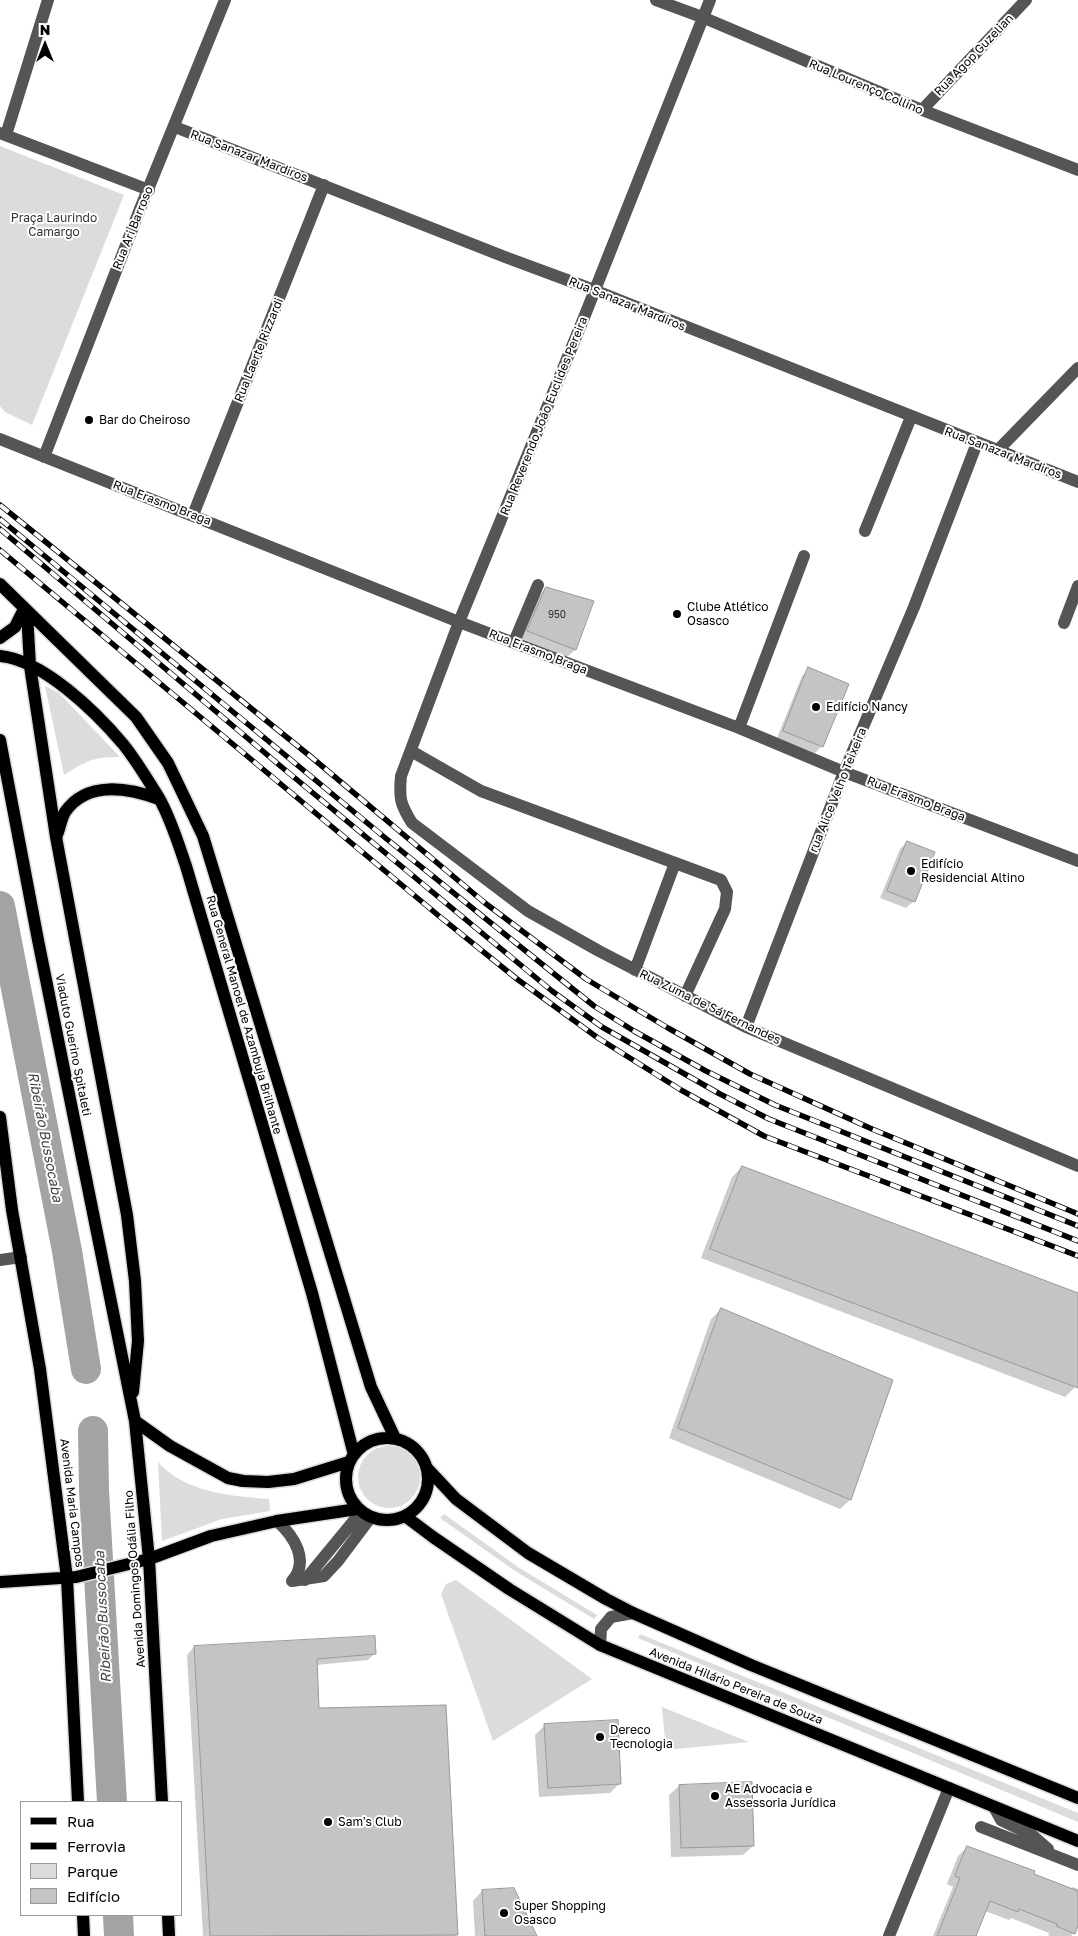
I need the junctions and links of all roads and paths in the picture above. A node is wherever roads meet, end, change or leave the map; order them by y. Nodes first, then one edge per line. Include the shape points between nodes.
1 (48, 0) edge
2 (225, 0) edge
3 (656, 0) edge
4 (710, 0) edge
5 (1018, 3) edge
6 (702, 18) junction
7 (922, 110) junction
8 (174, 127) junction
9 (2, 135) edge
10 (1078, 170) edge
11 (324, 185) junction
12 (148, 190) junction
13 (594, 290) junction
14 (1078, 368) edge
15 (911, 417) junction
16 (0, 439) edge
17 (978, 443) junction
18 (998, 450) junction
19 (44, 457) junction
20 (1078, 482) edge
21 (193, 515) junction
22 (865, 531) dead end
23 (804, 556) dead end
24 (0, 584) edge
25 (538, 585) dead end
26 (1078, 586) edge
27 (26, 610) junction
28 (459, 622) junction
29 (1064, 623) dead end
30 (0, 638) edge
31 (514, 642) junction
32 (0, 656) edge
33 (30, 666) junction
34 (739, 728) junction
35 (0, 740) edge
36 (411, 751) junction
37 (844, 772) junction
38 (402, 776) joint
39 (159, 799) junction
40 (56, 837) junction
41 (1078, 861) edge
42 (674, 863) junction
43 (635, 970) junction
44 (685, 996) junction
45 (746, 1027) junction
46 (0, 1117) edge
47 (1078, 1166) edge
48 (0, 1191) edge
49 (12, 1210) junction
50 (21, 1257) junction
51 (0, 1260) edge
52 (122, 1355) joint
53 (132, 1407) junction
54 (135, 1421) junction
55 (395, 1438) junction
56 (352, 1458) junction
57 (427, 1468) junction
58 (363, 1513) junction
59 (405, 1516) junction
60 (277, 1521) junction
61 (144, 1560) junction
62 (72, 1577) junction
63 (0, 1582) edge
64 (633, 1613) junction
65 (600, 1645) junction
66 (949, 1788) junction
67 (1078, 1798) edge
68 (78, 1801) edge
69 (162, 1801) edge
70 (994, 1807) junction
71 (981, 1827) dead end
72 (1078, 1841) edge
73 (1056, 1856) junction
74 (1078, 1865) edge
75 (83, 1916) edge
76 (168, 1916) edge
77 (84, 1936) edge
78 (169, 1936) edge
79 (889, 1936) edge

1 - 9 street
2 - 8 street, Rua Ari Barroso
3 - 6 street, Rua Lourenço Collino
4 - 6 street, Rua Reverendo João Euclides Pereira
5 - 7 street, Rua Agop Guzelian
6 - 7 street, Rua Lourenço Collino
6 - 13 street, Rua Reverendo João Euclides Pereira
7 - 10 street, Rua Lourenço Collino
8 - 11 street, Rua Sanazar Mardiros
8 - 12 street, Rua Ari Barroso
9 - 12 street
11 - 13 street, Rua Sanazar Mardiros
11 - 21 street, Rua Laerte Rizzardi
12 - 19 street, Rua Ari Barroso
13 - 15 street, Rua Sanazar Mardiros
13 - 28 street, Rua Reverendo João Euclides Pereira
14 - 18 street
15 - 17 street, Rua Sanazar Mardiros
15 - 22 street
16 - 19 street, Rua Erasmo Braga
17 - 18 street, Rua Sanazar Mardiros
17 - 37 street, rua Alice Velho Teixeira via 914,607
18 - 20 street, Rua Sanazar Mardiros
19 - 21 street, Rua Erasmo Braga
21 - 28 street, Rua Erasmo Braga
23 - 34 street
24 - 27 main road, Rua General Manoel de Azambuja Brilhante
25 - 31 street
26 - 29 street
27 - 30 main road
27 - 33 main road
27 - 55 main road, Rua General Manoel de Azambuja Brilhante via 136,717 168,763 206,842 371,1387
28 - 31 street, Rua Erasmo Braga
28 - 36 street, Rua Reverendo João Euclides Pereira
31 - 34 street, Rua Erasmo Braga
32 - 33 main road, Rua General Manoel de Azambuja Brilhante
33 - 39 main road, Rua General Manoel de Azambuja Brilhante via 50,675 93,713 123,744
33 - 40 main road
34 - 37 street, Rua Erasmo Braga
35 - 52 main road, Viaduto Guerino Spitaleti
36 - 38 street, Rua Reverendo João Euclides Pereira
36 - 42 street via 481,791
37 - 41 street, Rua Erasmo Braga
37 - 45 street, rua Alice Velho Teixeira
38 - 43 street, Rua Zuma de Sá Fernandes via 399,796 412,823 528,911
39 - 40 main road via 122,788 94,791 77,800 65,813
39 - 56 main road, Rua General Manoel de Azambuja Brilhante via 192,885 312,1293
40 - 53 main road via 127,1216 138,1341
42 - 43 street
42 - 44 street via 721,880 727,892 725,909
43 - 44 street, Rua Zuma de Sá Fernandes
44 - 45 street, Rua Zuma de Sá Fernandes
45 - 47 street, Rua Zuma de Sá Fernandes
46 - 49 main road, Avenida Maria Campos
48 - 49 main road, Avenida Maria Campos
49 - 50 main road, Avenida Maria Campos
50 - 51 street
50 - 62 main road, Avenida Maria Campos
52 - 53 main road, Avenida Domingos Odália Filho
53 - 54 main road, Avenida Domingos Odália Filho
54 - 56 main road via 170,1446 228,1478 242,1481 294,1480
54 - 61 main road, Avenida Domingos Odália Filho
55 - 56 main road via 372,1440
55 - 57 main road via 415,1448
56 - 58 main road via 346,1472 347,1492
57 - 59 main road via 427,1491 415,1510
57 - 64 main road, Avenida Hilário Pereira de Souza via 456,1499 528,1553
58 - 59 main road via 388,1520
58 - 60 main road
58 - 60 street via 305,1580 292,1581 300,1554 291,1534
59 - 65 main road, Avenida Hilário Pereira de Souza via 509,1589
60 - 61 main road via 211,1536
61 - 62 main road
61 - 69 main road, Avenida Domingos Odália Filho
62 - 63 main road
62 - 68 main road, Avenida Maria Campos
64 - 65 street via 611,1617 601,1629
64 - 67 main road, Avenida Hilário Pereira de Souza via 751,1665
65 - 66 main road, Avenida Hilário Pereira de Souza
66 - 70 main road, Avenida Hilário Pereira de Souza
66 - 79 street
70 - 72 main road, Avenida Hilário Pereira de Souza
70 - 73 street via 1001,1820 1032,1835
71 - 73 street
73 - 74 street
75 - 77 main road
76 - 78 main road

